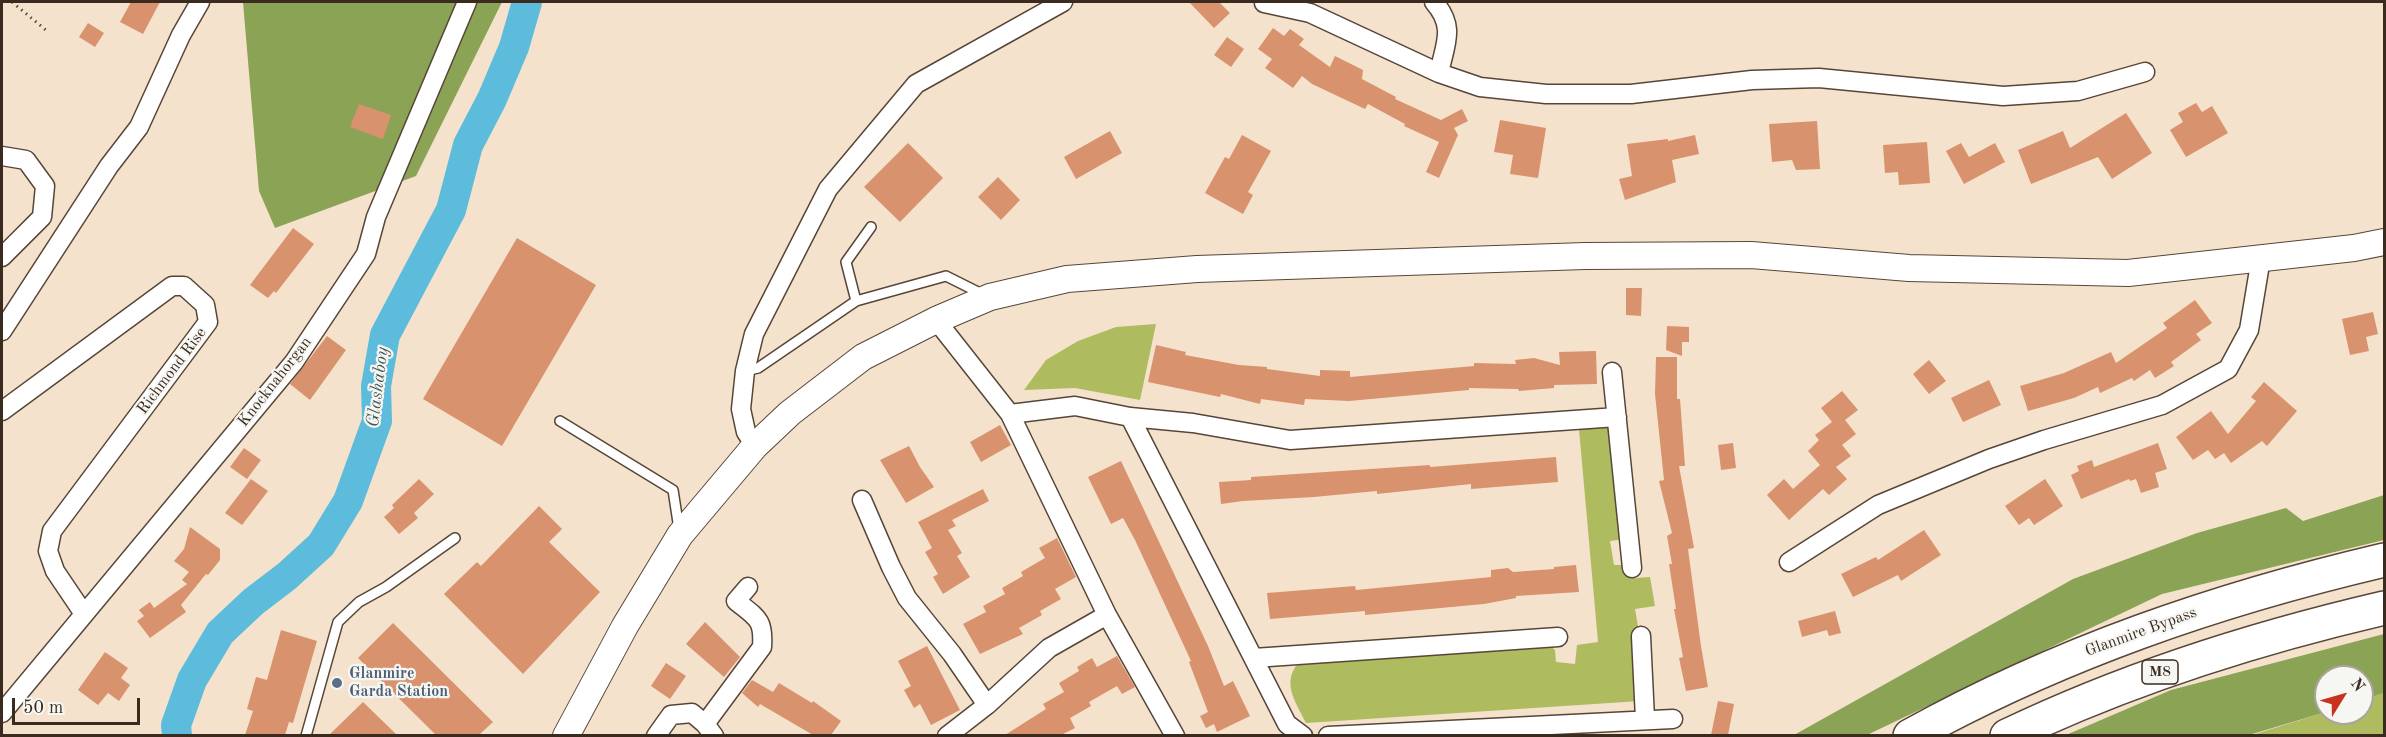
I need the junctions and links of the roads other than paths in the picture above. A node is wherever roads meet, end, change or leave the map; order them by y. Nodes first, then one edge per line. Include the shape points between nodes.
1 (200, 2) edge
2 (467, 2) edge
3 (1063, 2) edge
4 (1434, 2) edge
5 (1264, 3) dead end
6 (2145, 72) dead end
7 (1438, 73) junction
8 (2, 156) edge
9 (871, 227) dead end
10 (2385, 242) edge
11 (2, 256) edge
12 (2261, 258) junction
13 (990, 297) junction
14 (856, 301) junction
15 (936, 320) junction
16 (2, 331) edge
17 (745, 371) junction
18 (1612, 372) dead end
19 (2, 411) edge
20 (1010, 414) junction
21 (1130, 417) junction
22 (1617, 417) junction
23 (560, 421) dead end
24 (755, 446) junction
25 (862, 500) dead end
26 (680, 535) junction
27 (455, 538) dead end
28 (2385, 560) edge
29 (1789, 562) dead end
30 (1632, 568) dead end
31 (748, 587) dead end
32 (2385, 608) edge
33 (84, 614) junction
34 (1107, 615) junction
35 (1641, 636) dead end
36 (1558, 637) dead end
37 (1254, 658) junction
38 (987, 705) junction
39 (2, 713) edge
40 (1673, 718) dead end
41 (1645, 719) junction
42 (710, 730) edge
43 (1367, 734) edge
44 (306, 735) edge
45 (566, 735) edge
46 (656, 735) edge
47 (947, 735) edge
48 (1175, 735) edge
49 (1303, 735) edge
50 (1328, 735) edge
51 (1910, 735) edge
52 (2007, 735) edge

1 - 16 street via 138,127
2 - 33 street, Knocknahorgan via 376,217 366,254 294,362
3 - 17 street via 916,84 828,189 754,334
4 - 7 street via 1443,12 1449,29
5 - 7 street via 1310,13
6 - 7 street via 2078,91 2003,96 1819,78 1752,80 1631,94 1546,94 1480,87
8 - 11 street via 26,160 45,186 42,217
9 - 14 lane via 846,262
10 - 12 main road
12 - 13 main road via 2128,273 1909,268 1752,255 1585,256 1116,274 1067,279
12 - 29 street via 2249,330 2228,369 2162,405 1989,459 1878,505
13 - 14 lane via 945,276
13 - 15 main road
14 - 17 lane via 758,368
15 - 20 street
15 - 24 main road via 863,357 790,413
17 - 24 street via 741,409 746,432
18 - 22 street
19 - 33 street, Richmond Rise via 172,286 184,286 205,305 208,322 52,531 48,551 55,571
20 - 21 street via 1076,406
20 - 34 street
21 - 22 street via 1290,440
21 - 37 street
22 - 30 street
23 - 26 lane via 673,490
24 - 26 main road
25 - 38 street via 907,598
26 - 45 main road
27 - 44 lane via 359,602 338,622
28 - 51 highway, Glanmire Bypass via 2229,600 2117,640 2007,685
31 - 42 street via 736,602 760,620 762,647
32 - 52 highway, M8 via 2232,648 2071,706
33 - 39 street, Knocknahorgan
34 - 38 street via 1049,648
34 - 48 street
35 - 41 street
36 - 37 street
37 - 49 street via 1287,724
38 - 47 street
40 - 41 street
41 - 43 street
42 - 46 street via 692,713 671,715
43 - 50 street

